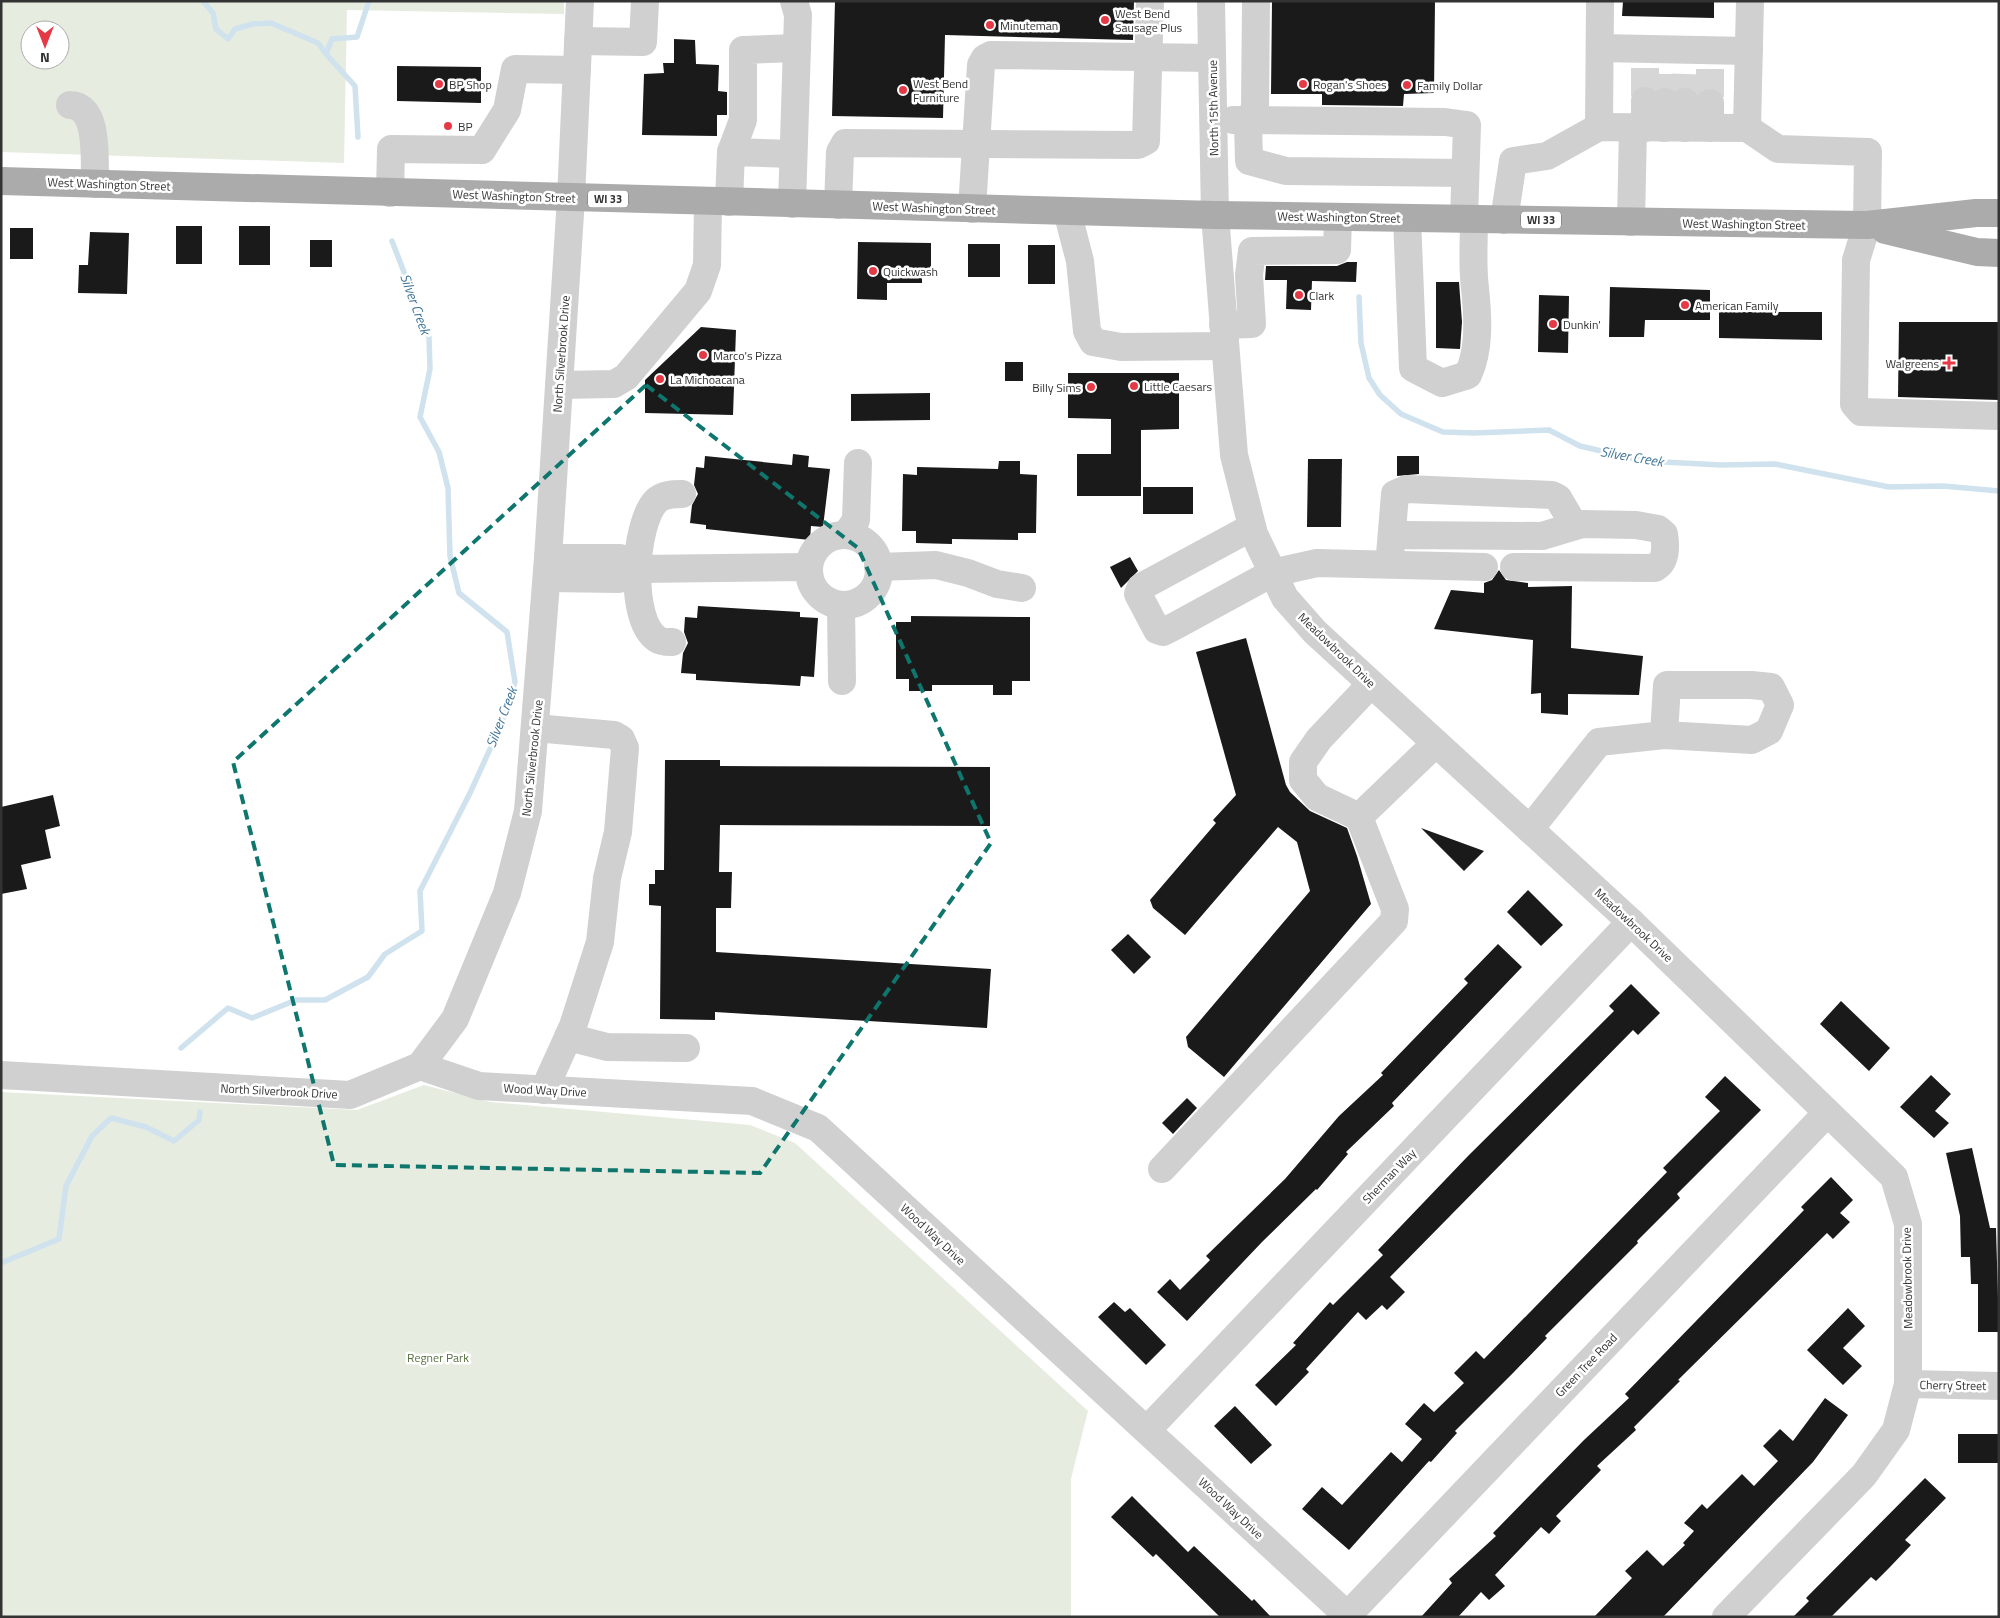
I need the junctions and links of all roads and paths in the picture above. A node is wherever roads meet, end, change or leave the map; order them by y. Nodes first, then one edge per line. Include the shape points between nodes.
1 (580, 1) edge
2 (645, 1) edge
3 (794, 1) edge
4 (1150, 1) edge
5 (1211, 1) edge
6 (1256, 1) edge
7 (1600, 1) edge
8 (1750, 1) edge
9 (578, 41) junction
10 (797, 48) junction
11 (1600, 48) junction
12 (1749, 51) junction
13 (1212, 58) junction
14 (1149, 59) junction
15 (577, 70) junction
16 (70, 106) dead end
17 (1671, 116) junction
18 (1213, 118) junction
19 (1248, 122) junction
20 (1599, 128) junction
21 (1747, 128) junction
22 (976, 143) junction
23 (731, 152) junction
24 (793, 154) junction
25 (1466, 173) junction
26 (1, 181) edge
27 (95, 184) junction
28 (390, 193) junction
29 (571, 198) junction
30 (719, 202) junction
31 (792, 204) junction
32 (838, 205) junction
33 (972, 209) junction
34 (1067, 211) junction
35 (1999, 213) edge
36 (1215, 215) junction
37 (1338, 217) junction
38 (1407, 218) junction
39 (1469, 219) junction
40 (1504, 220) junction
41 (1631, 222) junction
42 (1867, 226) junction
43 (1999, 253) edge
44 (1224, 336) junction
45 (559, 385) junction
46 (1999, 416) edge
47 (858, 463) dead end
48 (682, 494) dead end
49 (1574, 525) junction
50 (1252, 527) junction
51 (846, 535) junction
52 (1393, 538) junction
53 (1388, 564) junction
54 (808, 567) junction
55 (878, 567) junction
56 (1484, 567) dead end
57 (1514, 567) dead end
58 (548, 568) junction
59 (637, 569) junction
60 (1272, 573) junction
61 (1022, 588) dead end
62 (841, 605) junction
63 (672, 642) dead end
64 (842, 681) dead end
65 (1371, 684) junction
66 (535, 728) junction
67 (1664, 736) junction
68 (1436, 743) junction
69 (1360, 817) junction
70 (1530, 829) junction
71 (1631, 922) junction
72 (568, 1037) junction
73 (686, 1048) dead end
74 (420, 1066) junction
75 (1, 1075) edge
76 (544, 1090) junction
77 (1826, 1113) junction
78 (1162, 1169) dead end
79 (1908, 1384) junction
80 (1999, 1386) edge
81 (1147, 1430) junction
82 (1346, 1616) edge
83 (1726, 1617) edge

1 - 9 street, North Silverbrook Drive
2 - 9 street via 643,42
3 - 10 street via 798,15
4 - 14 street
5 - 13 street, North 15th Avenue
6 - 19 street via 1255,108
7 - 11 street
8 - 12 street
9 - 15 street, North Silverbrook Drive
10 - 23 street via 743,50 743,120
10 - 24 street
11 - 12 street via 1677,59
11 - 20 street
12 - 21 street
13 - 14 street
13 - 18 street, North 15th Avenue
14 - 22 street via 991,55 981,66
14 - 22 street via 1148,132 1146,141 1138,146
15 - 28 street via 515,70 507,110 482,150 391,149
15 - 29 street, North Silverbrook Drive
16 - 27 street via 85,110 90,122
17 - 20 street
17 - 21 street
17 - 41 street
18 - 19 street
18 - 36 street, North 15th Avenue
19 - 25 street via 1248,161 1286,172
19 - 25 street via 1435,122 1467,125
20 - 40 street via 1547,156 1513,161
21 - 42 street via 1778,150 1868,152
22 - 32 street via 845,143 840,152
22 - 33 street
23 - 24 street
23 - 30 street
24 - 31 street
25 - 39 street
26 - 27 main road, West Washington Street / WI 33
27 - 28 main road, West Washington Street / WI 33
28 - 29 main road, West Washington Street / WI 33
29 - 30 main road, West Washington Street / WI 33
29 - 45 street, North Silverbrook Drive
30 - 31 main road, West Washington Street / WI 33
30 - 45 street via 707,265 698,291 626,377 614,384
31 - 32 main road, West Washington Street / WI 33
32 - 33 main road, West Washington Street / WI 33
33 - 34 main road, West Washington Street / WI 33
34 - 36 main road, West Washington Street / WI 33
34 - 44 street via 1080,261 1087,330 1094,342 1121,347
35 - 42 main road, West Washington Street / WI 33
36 - 37 main road, West Washington Street / WI 33
36 - 44 street, Meadowbrook Drive
37 - 38 main road, West Washington Street / WI 33
37 - 44 street via 1337,250 1252,250 1248,275 1252,324
38 - 39 main road, West Washington Street / WI 33
38 - 39 street via 1412,368 1442,383 1468,375 1475,360 1478,302
39 - 40 main road, West Washington Street / WI 33
40 - 41 main road, West Washington Street / WI 33
41 - 42 main road, West Washington Street / WI 33
42 - 43 main road, West Washington Street / WI 33 via 1977,252
42 - 46 street via 1856,260 1854,404 1861,412
44 - 50 street, Meadowbrook Drive via 1234,455
45 - 58 street, North Silverbrook Drive
47 - 51 street via 856,520
48 - 59 street via 667,495 657,500 650,510 640,537
49 - 52 street via 1542,536
49 - 52 street via 1558,498 1552,495 1407,489 1395,494
49 - 57 street via 1636,525 1658,529 1664,534 1666,545 1663,559 1655,568 1646,569
50 - 60 street, Meadowbrook Drive
50 - 60 street via 1141,587 1138,594 1140,602 1157,630 1163,632
51 - 54 street via 835,536 821,544
51 - 55 street via 868,545
52 - 53 street
53 - 56 street
53 - 60 street via 1317,563
54 - 59 street
54 - 62 street via 810,581 817,593
55 - 61 street via 936,565 996,584
55 - 62 street via 878,579 864,599
58 - 59 street via 620,558
58 - 66 street, North Silverbrook Drive
59 - 63 street via 638,592 650,632 656,639
60 - 65 street, Meadowbrook Drive via 1285,598 1315,632
62 - 64 street
65 - 68 street, Meadowbrook Drive
65 - 69 street via 1302,762 1303,780 1317,797
66 - 72 street via 614,735 621,739 625,748 618,832 606,878 600,942
66 - 74 street, North Silverbrook Drive via 528,812 507,893 455,1020
67 - 67 street via 1667,685 1771,687 1780,705 1769,732 1752,740
67 - 70 street via 1599,742
68 - 69 street
68 - 70 street, Meadowbrook Drive
69 - 78 street via 1395,909 1394,921
70 - 71 street, Meadowbrook Drive
71 - 77 street, Meadowbrook Drive
71 - 81 street, Sherman Way
72 - 73 street via 607,1047
72 - 76 street
74 - 75 street, North Silverbrook Drive via 350,1095
74 - 76 street, Wood Way Drive via 479,1086
76 - 81 street, Wood Way Drive via 752,1101 818,1128
77 - 79 street, Meadowbrook Drive via 1894,1177 1908,1224
77 - 82 street, Green Tree Road
79 - 80 street, Cherry Street
79 - 83 street, Meadowbrook Drive via 1896,1430 1864,1475
81 - 82 street, Wood Way Drive

